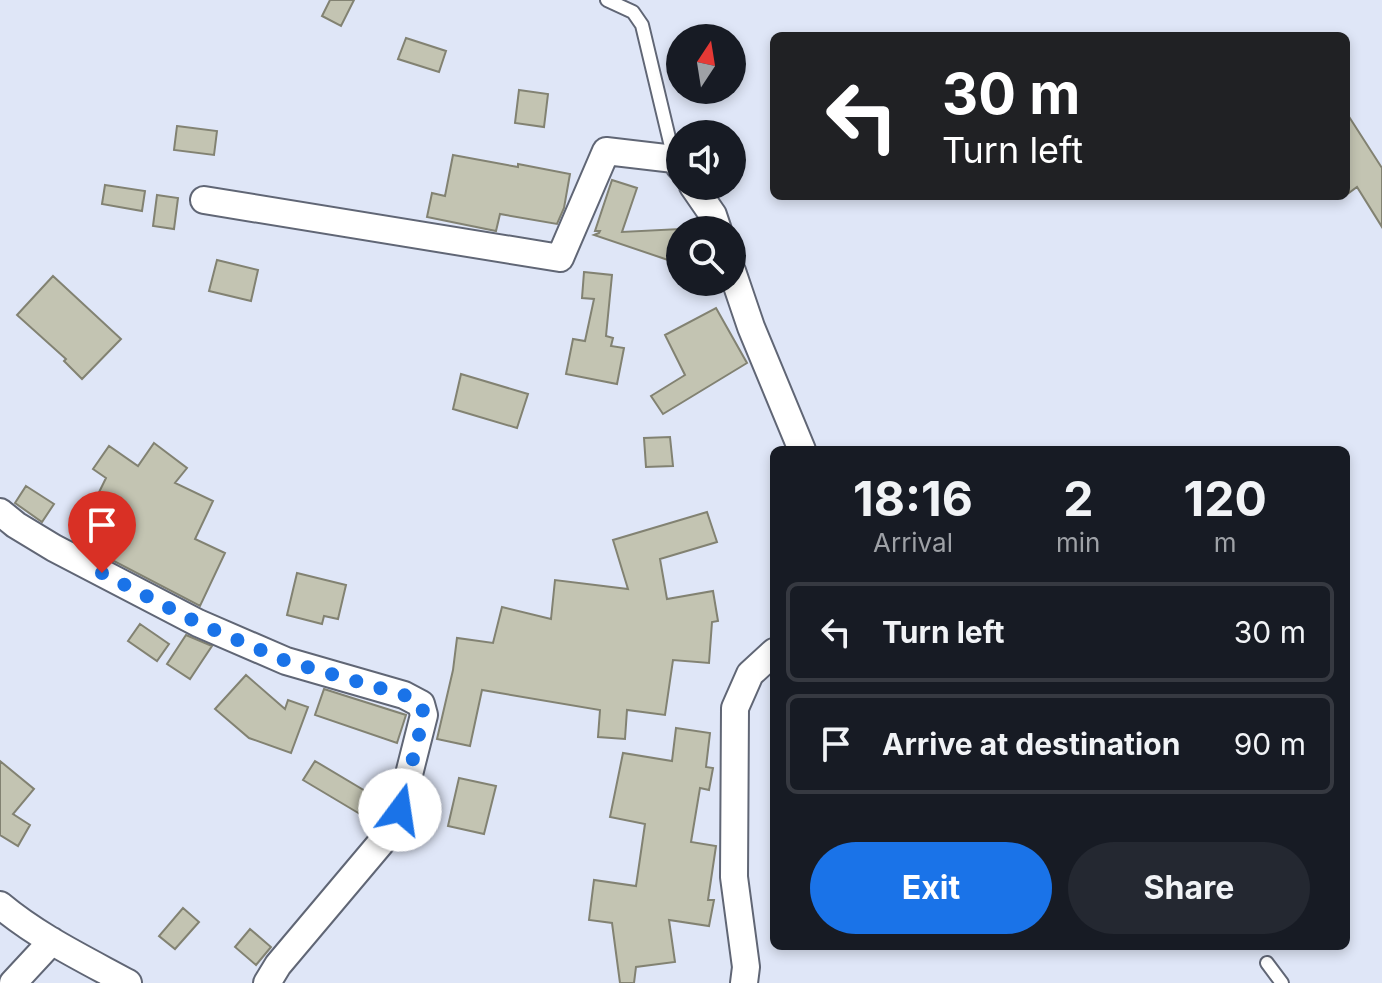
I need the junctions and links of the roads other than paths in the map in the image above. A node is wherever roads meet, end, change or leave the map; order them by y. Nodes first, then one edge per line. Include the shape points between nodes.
1 (607, 0) edge
2 (666, 120) edge
3 (666, 161) edge
4 (204, 200) dead end
5 (740, 296) edge
6 (800, 446) edge
7 (0, 512) edge
8 (770, 656) edge
9 (0, 905) edge
10 (52, 941) junction
11 (1267, 963) dead end
12 (13, 983) edge
13 (128, 983) edge
14 (267, 983) edge
15 (744, 983) edge
16 (1282, 983) edge

1 - 2 lane via 633,12 642,25
3 - 4 street via 606,151 560,258
5 - 6 street
7 - 14 street via 54,548 198,623 286,661 421,704 424,715 390,832
8 - 15 street via 750,674 735,708 734,877
9 - 10 street
10 - 12 street
10 - 13 street
11 - 16 lane

